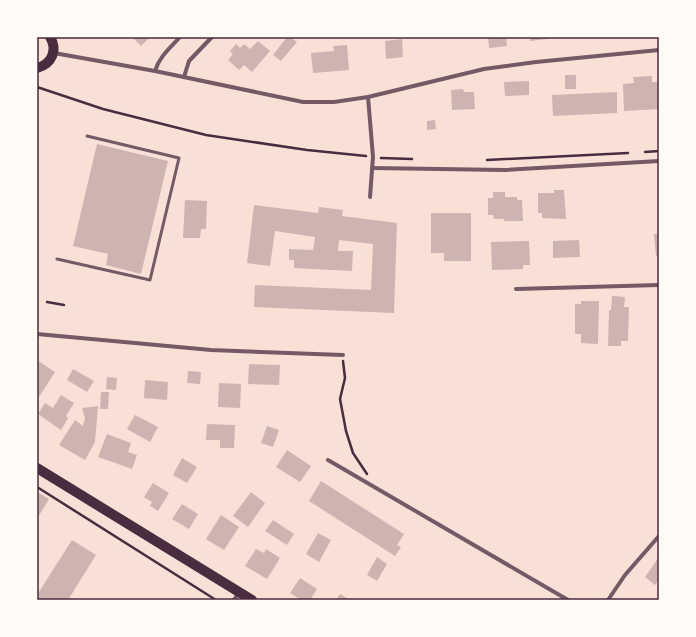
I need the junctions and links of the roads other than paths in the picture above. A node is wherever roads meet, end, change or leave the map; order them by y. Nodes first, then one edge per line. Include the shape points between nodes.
1 (50, 37) edge
2 (180, 37) edge
3 (212, 37) edge
4 (659, 50) edge
5 (54, 53) junction
6 (37, 68) edge
7 (155, 71) junction
8 (184, 77) junction
9 (368, 97) junction
10 (87, 136) dead end
11 (659, 161) edge
12 (372, 168) junction
13 (370, 197) dead end
14 (57, 259) dead end
15 (659, 285) edge
16 (516, 289) dead end
17 (37, 334) edge
18 (343, 355) road end
19 (328, 460) dead end
20 (37, 468) edge
21 (659, 536) edge
22 (237, 596) edge
23 (252, 600) edge
24 (568, 600) edge
25 (608, 600) edge

1 - 5 main road
2 - 7 street via 162,56
3 - 8 street via 189,61
4 - 9 street via 484,69
5 - 6 main road via 47,63
5 - 7 street
7 - 8 street
8 - 9 street via 303,102 334,102
9 - 12 street
10 - 14 lane via 178,158 150,280
11 - 12 street via 505,170
12 - 13 street
15 - 16 street
17 - 18 street via 211,350
19 - 24 street
20 - 22 main road
21 - 25 street via 625,575
22 - 23 main road

